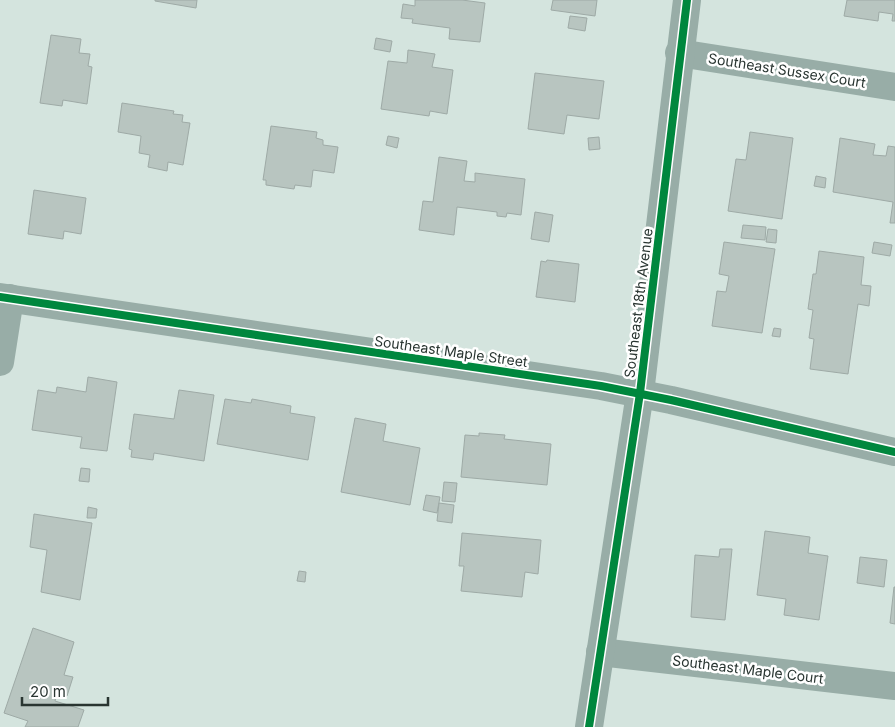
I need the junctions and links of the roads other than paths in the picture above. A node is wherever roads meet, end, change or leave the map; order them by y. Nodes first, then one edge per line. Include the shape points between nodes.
1 (687, 0) edge
2 (679, 53) junction
3 (895, 88) edge
4 (5, 297) edge
5 (0, 362) edge
6 (640, 394) junction
7 (895, 452) edge
8 (600, 652) junction
9 (895, 686) edge
10 (589, 727) edge

1 - 2 street, Southeast 18th Avenue
2 - 3 street, Southeast Sussex Court
2 - 6 street, Southeast 18th Avenue
4 - 5 street
4 - 6 street, Southeast Maple Street
6 - 7 street, Southeast Maple Street
6 - 8 street, Southeast 18th Avenue
8 - 9 street, Southeast Maple Court
8 - 10 street, Southeast 18th Avenue

